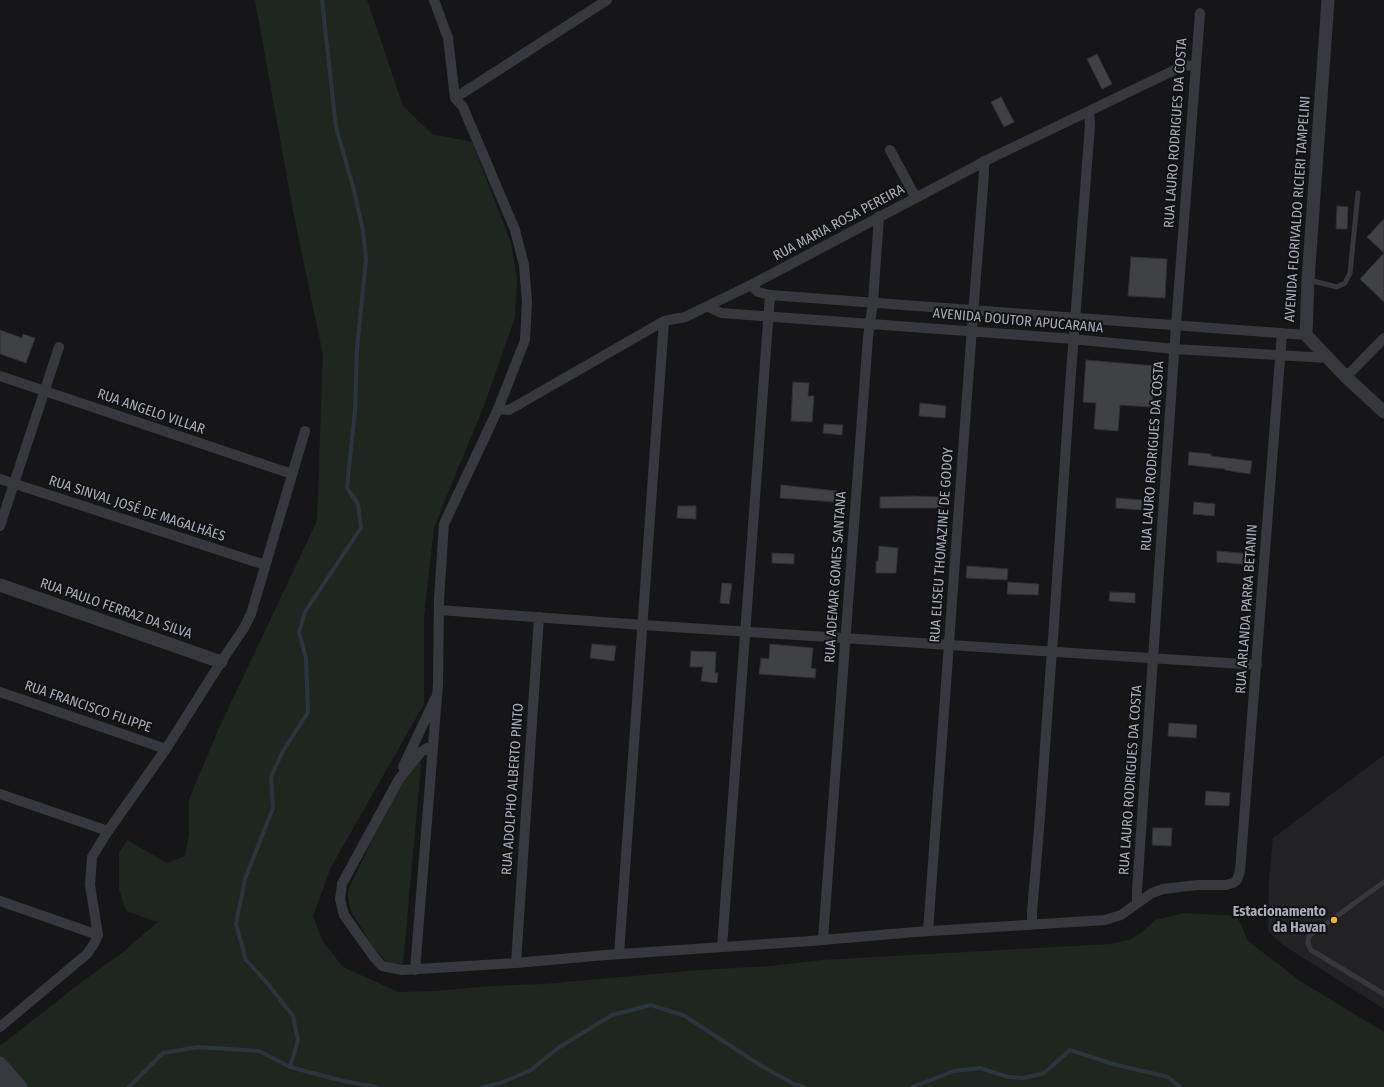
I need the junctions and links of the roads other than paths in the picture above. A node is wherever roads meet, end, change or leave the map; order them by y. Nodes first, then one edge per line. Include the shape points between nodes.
1 (434, 0) edge
2 (607, 0) edge
3 (1328, 0) edge
4 (1200, 13) dead end
5 (1196, 65) junction
6 (455, 98) junction
7 (1089, 111) junction
8 (890, 150) dead end
9 (984, 161) junction
10 (1358, 193) dead end
11 (916, 198) junction
12 (879, 216) junction
13 (1308, 280) junction
14 (751, 286) junction
15 (770, 295) junction
16 (874, 302) junction
17 (707, 306) junction
18 (973, 309) junction
19 (768, 317) junction
20 (1075, 317) junction
21 (664, 321) junction
22 (869, 324) junction
23 (1176, 325) junction
24 (971, 331) junction
25 (1282, 333) junction
26 (1306, 335) junction
27 (1384, 338) edge
28 (1074, 339) junction
29 (59, 347) dead end
30 (1175, 349) junction
31 (1281, 354) junction
32 (1328, 358) junction
33 (0, 376) edge
34 (1346, 377) junction
35 (45, 391) junction
36 (498, 408) junction
37 (1384, 412) edge
38 (305, 431) dead end
39 (292, 474) junction
40 (0, 479) edge
41 (14, 484) junction
42 (0, 526) edge
43 (265, 565) junction
44 (0, 586) edge
45 (439, 610) junction
46 (539, 618) junction
47 (643, 625) junction
48 (745, 632) junction
49 (846, 638) junction
50 (948, 645) junction
51 (1052, 652) junction
52 (1153, 659) junction
53 (221, 662) junction
54 (1256, 665) junction
55 (0, 692) edge
56 (437, 694) junction
57 (166, 749) junction
58 (432, 755) junction
59 (399, 779) junction
60 (0, 794) edge
61 (108, 831) junction
62 (1384, 882) edge
63 (0, 901) edge
64 (1137, 902) junction
65 (1032, 925) junction
66 (928, 931) junction
67 (98, 935) junction
68 (823, 939) junction
69 (722, 947) junction
70 (619, 954) junction
71 (516, 963) junction
72 (415, 970) junction
73 (1384, 994) edge
74 (0, 1027) edge
75 (0, 1062) edge
76 (0, 1080) edge
77 (8, 1087) edge
78 (21, 1087) edge

1 - 6 street via 448,38
2 - 6 street
3 - 13 street, AVENIDA FLORIVALDO RICIERI TAMPELINI
4 - 5 street, RUA LAURO RODRIGUES DA COSTA
5 - 7 street, RUA MARIA ROSA PEREIRA via 1183,66
5 - 23 street, RUA LAURO RODRIGUES DA COSTA
6 - 36 street via 463,107 515,230 524,265 527,302 525,340
7 - 9 street, RUA MARIA ROSA PEREIRA
7 - 20 street
8 - 11 street
9 - 11 street, RUA MARIA ROSA PEREIRA
9 - 18 street, RUA ELISEU THOMAZINE DE GODOY
10 - 13 lane via 1350,273 1345,283 1338,287
11 - 12 street, RUA MARIA ROSA PEREIRA
12 - 14 street, RUA MARIA ROSA PEREIRA
12 - 16 street, RUA ADEMAR GOMES SANTANA
13 - 26 street, AVENIDA FLORIVALDO RICIERI TAMPELINI
14 - 15 street, AVENIDA DOUTOR APUCARANA via 758,292
14 - 17 street, RUA MARIA ROSA PEREIRA
15 - 16 street, AVENIDA DOUTOR APUCARANA
15 - 19 street
16 - 18 street, AVENIDA DOUTOR APUCARANA
16 - 22 street, RUA ADEMAR GOMES SANTANA
17 - 19 street, AVENIDA DOUTOR APUCARANA via 721,313
17 - 21 street, RUA MARIA ROSA PEREIRA via 685,317
18 - 20 street, AVENIDA DOUTOR APUCARANA
18 - 24 street, RUA ELISEU THOMAZINE DE GODOY
19 - 22 street, AVENIDA DOUTOR APUCARANA
19 - 48 street
20 - 23 street, AVENIDA DOUTOR APUCARANA
20 - 28 street
21 - 36 street, RUA MARIA ROSA PEREIRA via 508,410
21 - 47 street
22 - 24 street, AVENIDA DOUTOR APUCARANA
22 - 49 street, RUA ADEMAR GOMES SANTANA
23 - 25 street, AVENIDA DOUTOR APUCARANA
23 - 30 street, RUA LAURO RODRIGUES DA COSTA
24 - 28 street, AVENIDA DOUTOR APUCARANA
24 - 50 street, RUA ELISEU THOMAZINE DE GODOY
25 - 26 street, AVENIDA DOUTOR APUCARANA
25 - 31 street, RUA ARLANDA PARRA BETANIN
26 - 32 street, AVENIDA FLORIVALDO RICIERI TAMPELINI
27 - 34 street
28 - 30 street, AVENIDA DOUTOR APUCARANA
28 - 51 street
29 - 35 street
30 - 31 street, AVENIDA DOUTOR APUCARANA
30 - 52 street, RUA LAURO RODRIGUES DA COSTA
31 - 32 street, AVENIDA DOUTOR APUCARANA
31 - 54 street, RUA ARLANDA PARRA BETANIN
32 - 34 street, AVENIDA FLORIVALDO RICIERI TAMPELINI
33 - 35 street, RUA ANGELO VILLAR
34 - 37 street, AVENIDA FLORIVALDO RICIERI TAMPELINI
35 - 39 street, RUA ANGELO VILLAR
35 - 41 street
36 - 45 street via 444,524
38 - 39 street
39 - 43 street
40 - 41 street, RUA SINVAL JOSÉ DE MAGALHÃES
41 - 42 street
41 - 43 street, RUA SINVAL JOSÉ DE MAGALHÃES
43 - 53 street via 251,614
44 - 53 street, RUA PAULO FERRAZ DA SILVA
45 - 46 street
45 - 56 street
46 - 47 street
46 - 71 street, RUA ADOLPHO ALBERTO PINTO
47 - 48 street
47 - 70 street
48 - 49 street
48 - 69 street
49 - 50 street
49 - 68 street, RUA ADEMAR GOMES SANTANA
50 - 51 street
50 - 66 street, RUA ELISEU THOMAZINE DE GODOY
51 - 52 street
51 - 65 street
52 - 54 street
52 - 64 street, RUA LAURO RODRIGUES DA COSTA
53 - 57 street
54 - 64 street, RUA ARLANDA PARRA BETANIN via 1238,880 1226,885 1163,889
55 - 57 street, RUA FRANCISCO FILIPPE
56 - 58 street
56 - 59 street
57 - 61 street
58 - 59 street via 427,748 421,752
58 - 72 street
59 - 72 street via 342,884 340,899 344,916 382,966
60 - 61 street
61 - 67 street via 92,857 90,885
62 - 73 lane via 1309,936 1308,943 1311,950
63 - 67 street
64 - 65 street via 1120,914 1105,920
65 - 66 street
66 - 68 street
67 - 74 street via 87,954
68 - 69 street
69 - 70 street
70 - 71 street
71 - 72 street
75 - 78 street
76 - 77 street

